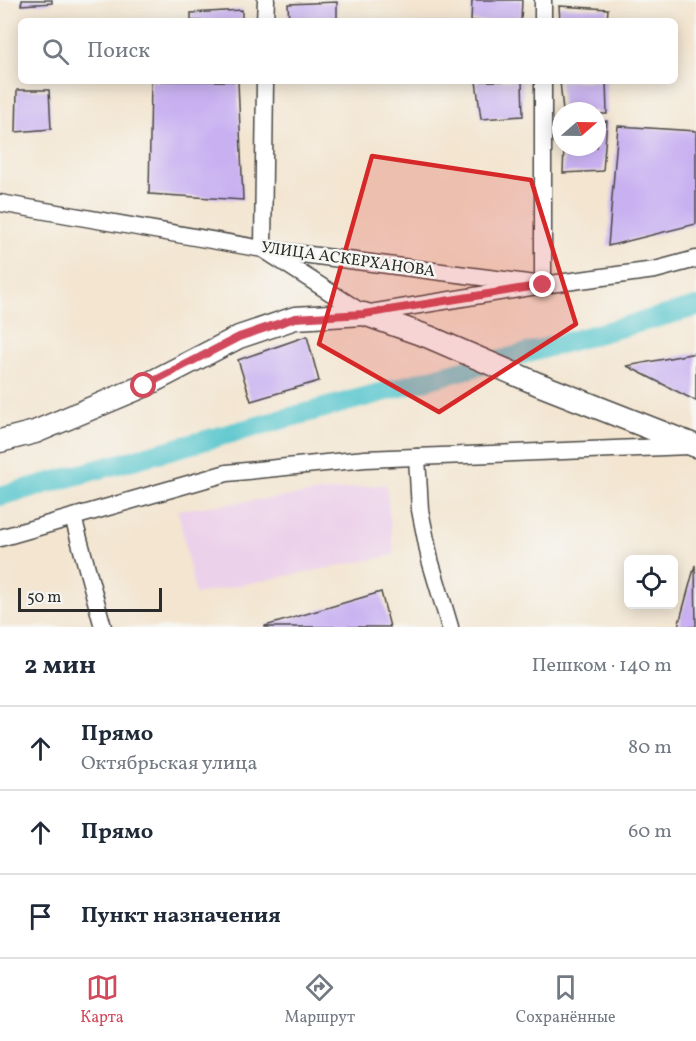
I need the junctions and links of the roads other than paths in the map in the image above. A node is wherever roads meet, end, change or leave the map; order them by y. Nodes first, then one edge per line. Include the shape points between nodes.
1 (266, 0) edge
2 (543, 0) edge
3 (265, 18) edge
4 (543, 18) edge
5 (265, 84) edge
6 (543, 84) edge
7 (0, 203) edge
8 (263, 249) junction
9 (696, 259) edge
10 (543, 285) junction
11 (364, 314) junction
12 (0, 441) edge
13 (696, 446) edge
14 (417, 457) junction
15 (74, 517) junction
16 (0, 537) edge
17 (103, 627) edge
18 (450, 627) edge

1 - 3 street
2 - 4 street
5 - 8 street
6 - 10 street
7 - 8 street, УЛИЦА АСКЕРХАНОВА
8 - 10 street, УЛИЦА АСКЕРХАНОВА
8 - 11 street
9 - 10 street, УЛИЦА АСКЕРХАНОВА via 655,270
10 - 11 street
11 - 12 street via 295,318 239,337 144,386 35,432
11 - 13 street
13 - 14 street
14 - 15 street via 227,473
14 - 18 street via 420,510
15 - 16 street
15 - 17 street

